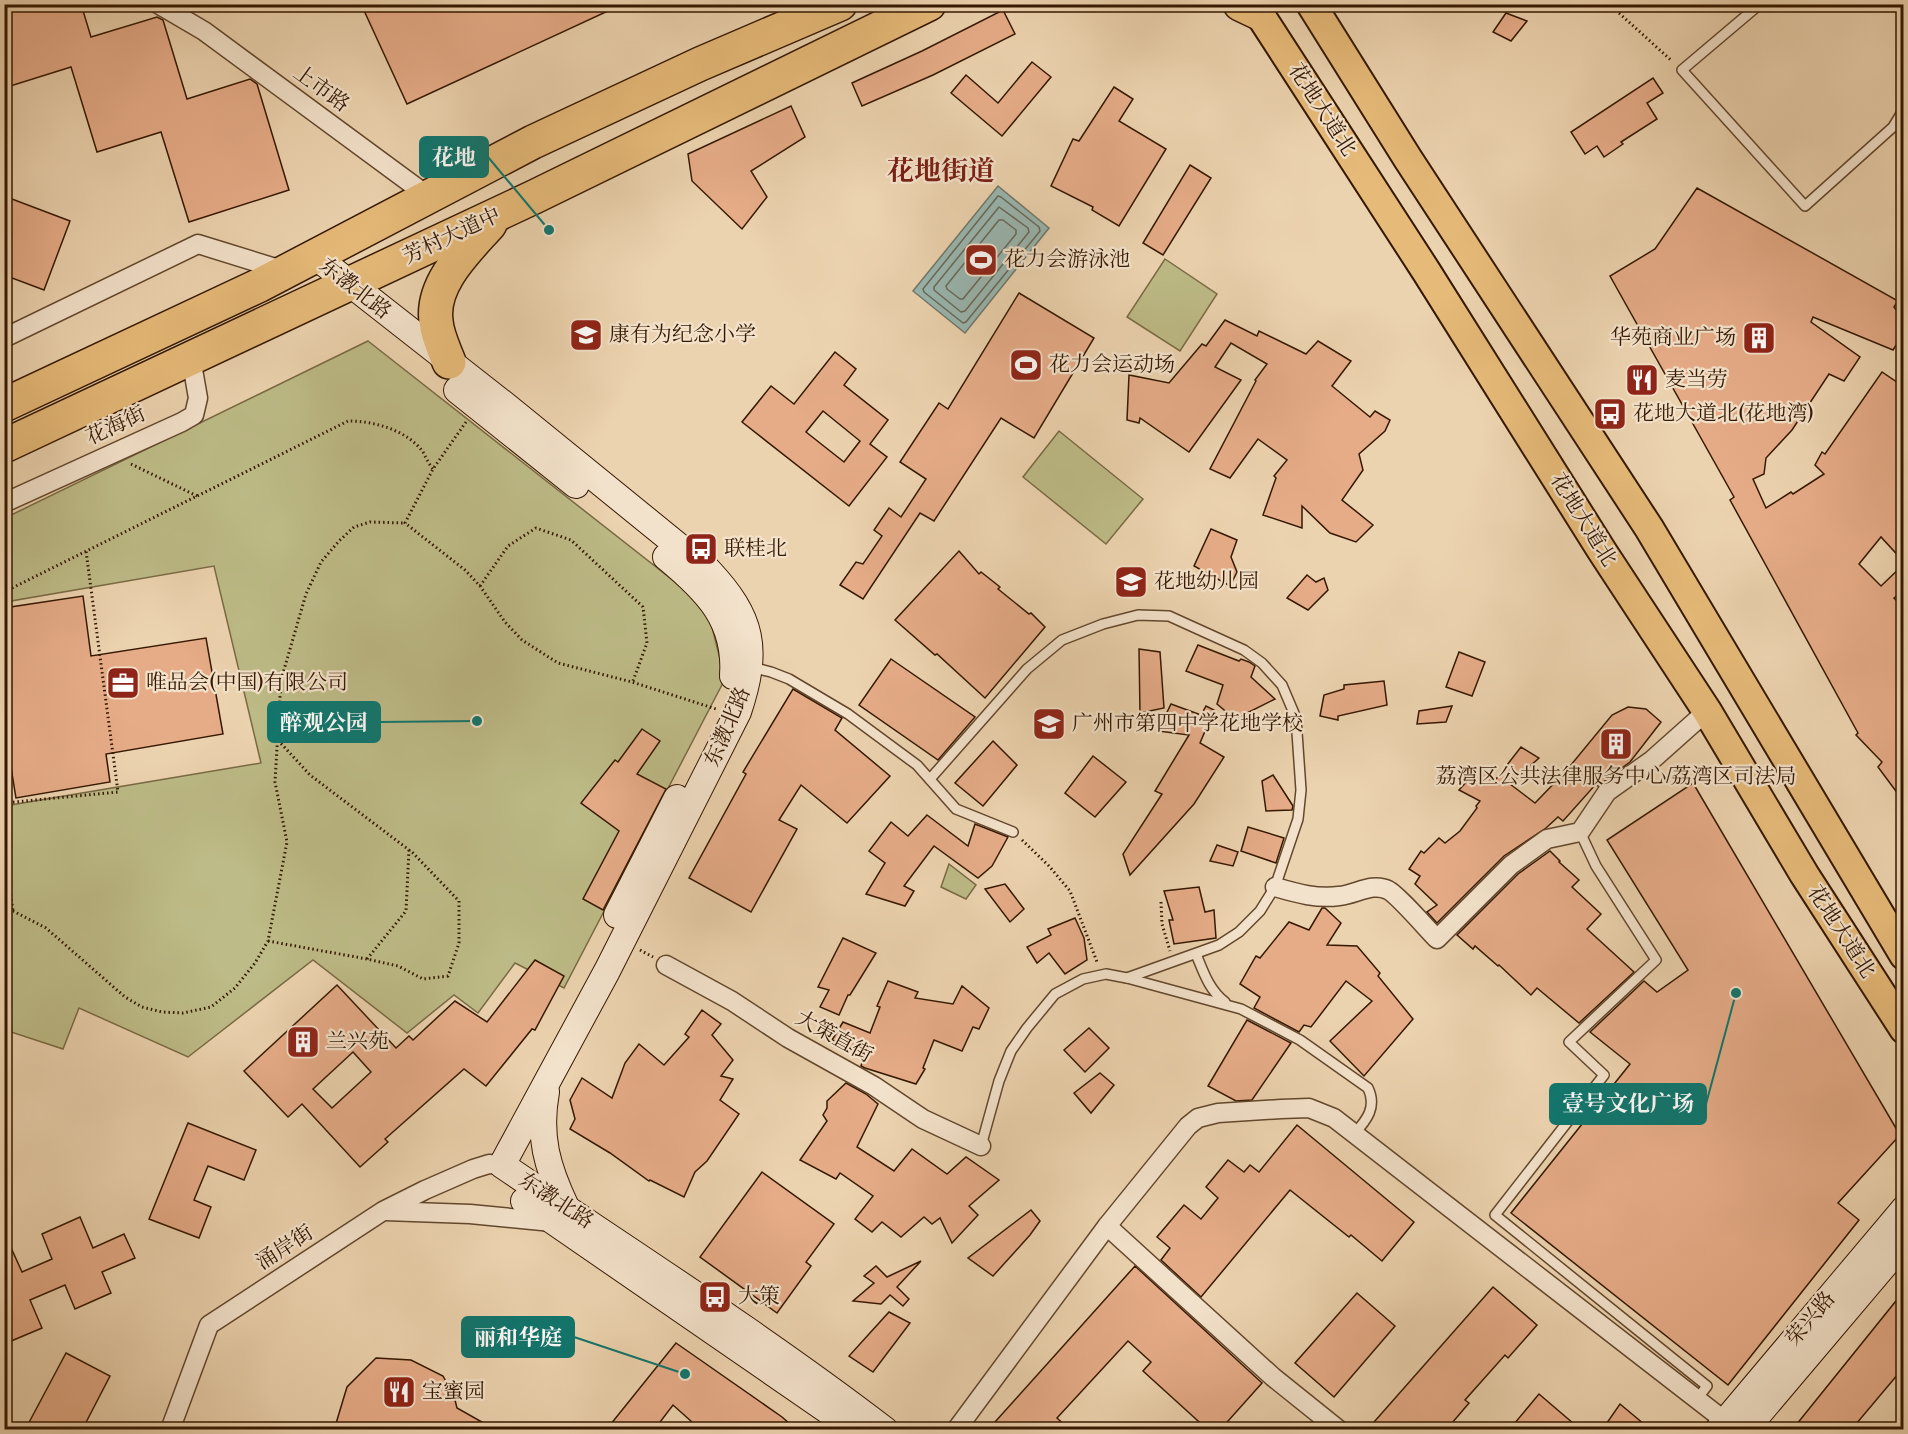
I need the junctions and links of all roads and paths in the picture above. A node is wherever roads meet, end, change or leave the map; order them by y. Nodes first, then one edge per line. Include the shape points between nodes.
1 (158, 4) edge
2 (840, 4) edge
3 (928, 4) edge
4 (1311, 4) edge
5 (1609, 4) edge
6 (1760, 4) edge
7 (1251, 7) edge
8 (1682, 70) junction
9 (1904, 109) edge
10 (428, 196) junction
11 (498, 214) junction
12 (315, 255) junction
13 (285, 271) junction
14 (342, 287) junction
15 (4, 338) edge
16 (191, 358) junction
17 (449, 362) junction
18 (4, 405) edge
19 (477, 406) junction
20 (4, 446) edge
21 (110, 454) junction
22 (433, 469) junction
23 (197, 496) junction
24 (4, 503) edge
25 (405, 523) junction
26 (86, 551) junction
27 (480, 586) junction
28 (4, 592) edge
29 (751, 667) junction
30 (632, 682) junction
31 (721, 711) junction
32 (1707, 711) junction
33 (276, 738) junction
34 (930, 779) junction
35 (4, 804) edge
36 (1013, 832) joint
37 (1580, 832) junction
38 (4, 846) edge
39 (409, 849) junction
40 (1275, 887) junction
41 (1161, 902) dead end
42 (4, 909) edge
43 (13, 910) junction
44 (268, 941) junction
45 (623, 941) junction
46 (1196, 954) junction
47 (1904, 955) edge
48 (367, 959) junction
49 (1173, 961) junction
50 (666, 965) joint
51 (1101, 975) junction
52 (1127, 978) junction
53 (1230, 1006) junction
54 (1904, 1029) edge
55 (548, 1080) junction
56 (1354, 1134) junction
57 (981, 1146) joint
58 (495, 1165) junction
59 (1904, 1209) edge
60 (383, 1211) junction
61 (561, 1215) junction
62 (1107, 1226) junction
63 (1904, 1242) edge
64 (1697, 1399) junction
65 (1732, 1428) edge
66 (170, 1430) edge
67 (856, 1430) edge
68 (885, 1430) edge
69 (956, 1430) edge
70 (1339, 1430) edge

1 - 10 street, 上市路 via 204,31
2 - 10 highway, 芳村大道中 via 700,64
3 - 11 highway, 芳村大道中
4 - 47 main road, 花地大道北 via 1649,528
5 - 8 path
6 - 8 lane
7 - 32 main road, 花地大道北
8 - 9 lane via 1805,206 1893,127
10 - 12 highway, 芳村大道中
11 - 14 highway, 芳村大道中
11 - 17 highway via 461,256 436,304 435,321
12 - 13 highway, 芳村大道中
12 - 14 main road, 东漖北路
13 - 15 street via 198,244
13 - 18 highway, 芳村大道中
14 - 16 highway, 芳村大道中
14 - 17 main road, 东漖北路
14 - 19 main road, 东漖北路
16 - 20 highway, 芳村大道中
16 - 21 street, 花海街 via 198,398 194,415
17 - 29 main road, 东漖北路 via 708,570 724,587 745,622
19 - 22 path
19 - 31 main road, 东漖北路 via 662,554 714,603 733,647 733,683
21 - 23 path
21 - 24 street, 花海街
22 - 23 path via 423,453 402,435 366,421 348,421
22 - 25 path
23 - 26 path
25 - 27 path
25 - 33 path via 370,522 354,527 321,562 306,594 281,680
26 - 28 path
26 - 35 path via 118,792
27 - 30 path via 522,640 558,663
27 - 30 path via 508,546 536,528 571,540 643,607 647,643
29 - 34 lane via 789,679 848,714
29 - 45 main road, 东漖北路 via 738,712
30 - 31 path
31 - 58 main road, 东漖北路 via 565,1019 494,1147
32 - 37 street via 1652,760 1606,792
32 - 54 main road, 花地大道北 via 1804,874
33 - 39 path via 310,775
33 - 44 path via 275,782 287,842
34 - 36 lane via 956,809
34 - 40 lane via 1027,669 1062,640 1138,615 1169,616 1244,650 1262,663 1282,685 1296,718 1301,790 1298,819
36 - 51 path via 1070,891
37 - 40 street via 1547,840 1511,865 1437,939 1390,890 1376,886 1341,896 1319,897
37 - 64 lane via 1596,866 1656,960 1569,1042 1604,1075 1495,1215 1707,1386
38 - 43 path
39 - 48 path via 406,911
39 - 48 path via 459,901 459,943 448,976 423,979 398,966
40 - 46 lane via 1260,911 1239,932
41 - 49 path via 1162,924
42 - 43 path
43 - 44 path via 46,928 124,997 162,1012 183,1013 211,1007 236,988
44 - 48 path
45 - 50 path
45 - 55 main road, 东漖北路
46 - 49 lane
46 - 53 lane via 1209,984
49 - 52 lane
50 - 57 street, 大策直街 via 874,1086 923,1119
51 - 52 lane
51 - 57 lane via 1055,994 1027,1028 1011,1051 999,1081
52 - 53 lane
53 - 56 lane via 1300,1040 1368,1088 1369,1118
55 - 58 main road, 东漖北路
55 - 61 main road via 544,1140
56 - 62 street via 1334,1118 1309,1108 1218,1113 1198,1118
56 - 64 street
58 - 60 street, 涌岸街 via 473,1168
58 - 61 main road, 东漖北路
59 - 65 main road, 荣兴路
60 - 61 street
60 - 66 street, 涌岸街 via 209,1324
61 - 67 main road, 东漖北路
61 - 68 main road, 东漖北路 via 789,1359
62 - 69 street
62 - 70 street via 1273,1377
63 - 65 main road, 荣兴路
64 - 65 street

